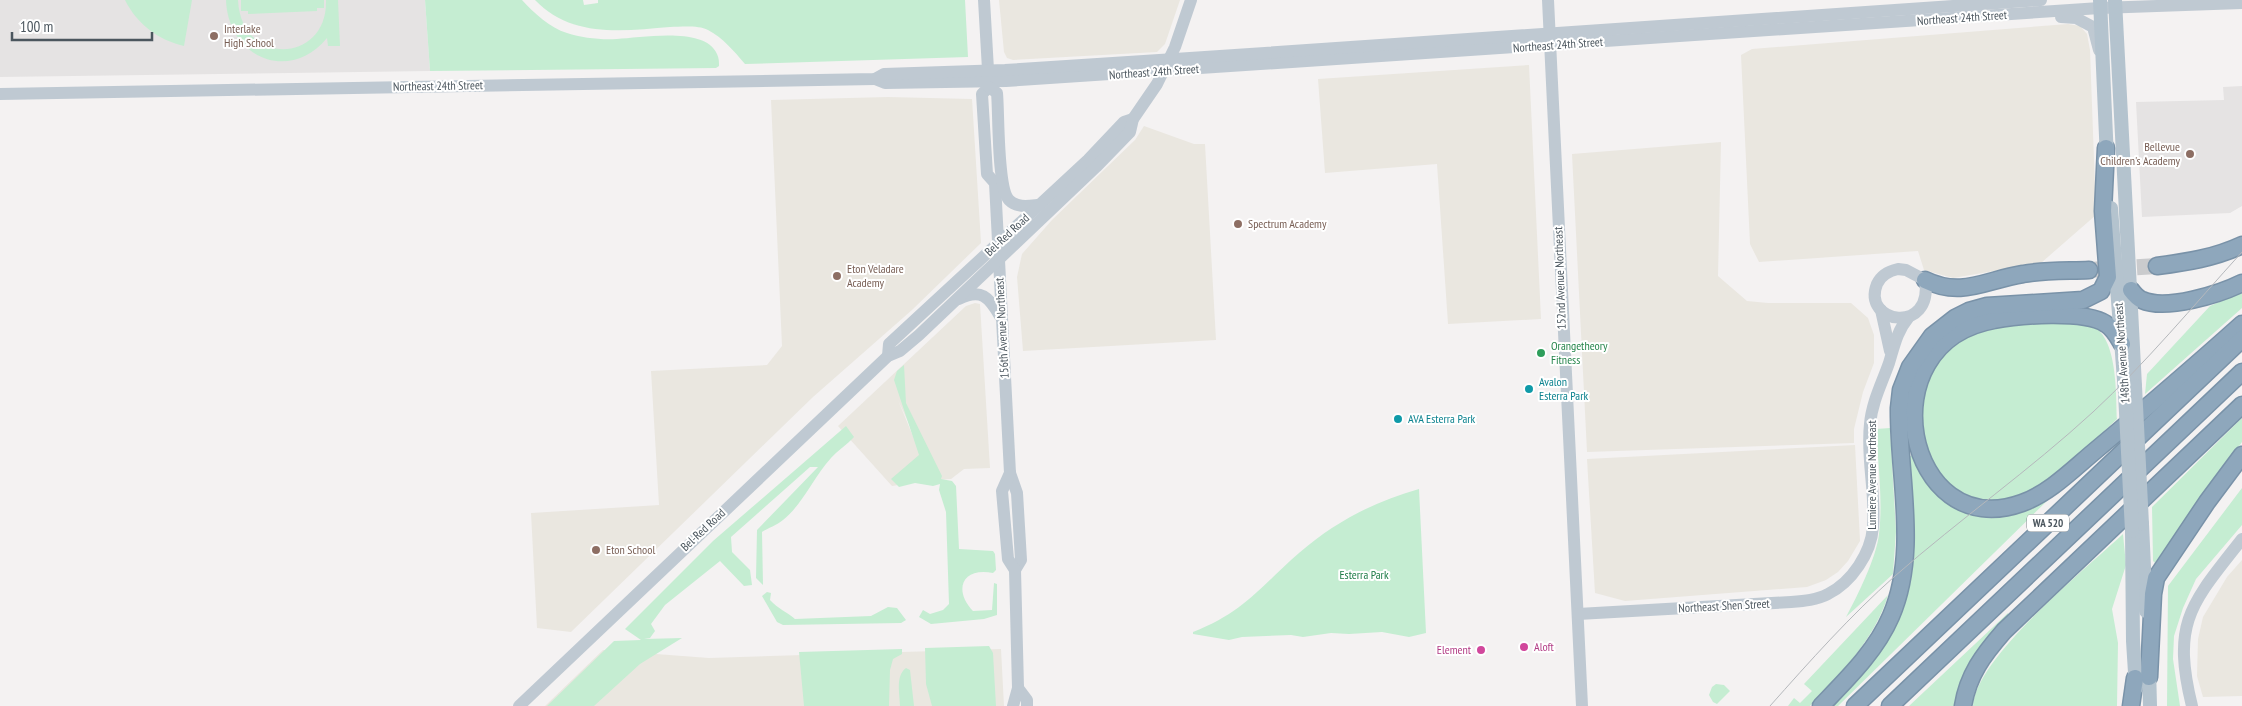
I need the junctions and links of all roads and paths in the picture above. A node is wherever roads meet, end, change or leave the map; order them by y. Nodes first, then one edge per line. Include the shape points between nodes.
1 (984, 0) edge
2 (1191, 0) edge
3 (1548, 0) edge
4 (2041, 0) edge
5 (2242, 2) edge
6 (2182, 3) edge
7 (2100, 4) edge
8 (2115, 4) edge
9 (1851, 14) junction
10 (2014, 14) junction
11 (1846, 26) junction
12 (1550, 40) junction
13 (1456, 41) junction
14 (1384, 46) junction
15 (1416, 54) junction
16 (1351, 59) junction
17 (1169, 60) junction
18 (2102, 63) junction
19 (1163, 71) junction
20 (989, 80) junction
21 (0, 94) edge
22 (1134, 120) junction
23 (2106, 148) junction
24 (998, 178) junction
25 (1038, 206) junction
26 (998, 243) junction
27 (2242, 245) edge
28 (999, 259) junction
29 (2156, 266) tunnel mouth
30 (2089, 270) tunnel mouth
31 (1925, 280) junction
32 (2242, 283) edge
33 (2130, 290) junction
34 (952, 303) junction
35 (1881, 310) junction
36 (1908, 318) junction
37 (1002, 319) junction
38 (2242, 324) edge
39 (2242, 339) edge
40 (2122, 344) junction
41 (1891, 354) junction
42 (888, 356) junction
43 (2242, 372) edge
44 (2130, 389) junction
45 (2242, 405) edge
46 (2242, 455) edge
47 (2242, 539) edge
48 (1859, 566) joint
49 (1578, 614) junction
50 (2142, 677) junction
51 (1018, 688) junction
52 (519, 706) edge
53 (1013, 706) edge
54 (1027, 706) edge
55 (1582, 706) edge
56 (1821, 706) edge
57 (1855, 706) edge
58 (1890, 706) edge
59 (1963, 706) edge
60 (2131, 706) edge
61 (2137, 706) edge
62 (2150, 706) edge
63 (2192, 706) edge

1 - 20 main road, 156th Avenue Northeast
2 - 17 main road, Bel-Red Road
3 - 12 main road, 152nd Avenue Northeast
4 - 9 main road, Northeast 24th Street
5 - 6 main road, Northeast 24th Street
6 - 8 main road, Northeast 24th Street
7 - 8 main road, Northeast 24th Street
7 - 10 main road, Northeast 24th Street
7 - 18 main road, 148th Avenue Northeast
8 - 33 main road, 148th Avenue Northeast
9 - 11 main road
9 - 12 main road, Northeast 24th Street
10 - 11 main road, Northeast 24th Street
10 - 18 main road via 2076,18 2087,22 2092,27
11 - 12 main road, Northeast 24th Street
12 - 13 main road, Northeast 24th Street
12 - 15 main road, Northeast 24th Street
12 - 49 main road, 152nd Avenue Northeast
13 - 14 main road, Northeast 24th Street
13 - 15 main road
14 - 16 main road
14 - 17 main road, Northeast 24th Street
15 - 16 main road, Northeast 24th Street
16 - 19 main road, Northeast 24th Street
17 - 19 main road, Bel-Red Road
17 - 20 main road, Northeast 24th Street
18 - 23 main road, 148th Avenue Northeast
19 - 20 main road, Northeast 24th Street
19 - 22 main road, Bel-Red Road
20 - 21 main road, Northeast 24th Street via 885,83 875,79
20 - 24 main road, 156th Avenue Northeast via 997,96
22 - 25 main road, Bel-Red Road via 1124,122
22 - 28 main road, Bel-Red Road via 1130,132
23 - 40 main road, 148th Avenue Northeast
23 - 56 highway via 2103,211 2108,277 2101,291 2083,300 2003,304 1969,311 1932,336 1910,367 1901,390 1899,408 1906,535 1898,594 1878,640
24 - 25 main road via 1011,202
24 - 26 main road, 156th Avenue Northeast
25 - 26 main road, Bel-Red Road
26 - 28 main road, 156th Avenue Northeast
26 - 42 main road, Bel-Red Road via 889,344
27 - 29 highway via 2219,255
28 - 34 main road, Bel-Red Road
28 - 37 main road, 156th Avenue Northeast
30 - 31 highway via 2025,274 1965,289 1940,287
31 - 35 main road via 1898,269 1884,275 1875,297
31 - 36 main road via 1926,293 1921,308
32 - 33 highway via 2224,292 2167,302 2144,301
33 - 44 main road, 148th Avenue Northeast
34 - 37 main road via 968,295 981,295 992,303
34 - 42 main road, Bel-Red Road via 900,351
35 - 36 main road via 1893,318
35 - 41 main road
36 - 41 main road, Lumiere Avenue Northeast via 1899,331
37 - 51 main road, 156th Avenue Northeast via 1010,473 1017,494 1021,560 1015,570
38 - 40 highway via 2096,450 2031,499 2000,508 1974,505 1950,494 1926,468 1916,434 1915,393 1936,352 1950,337 1994,320 2066,316 2100,320 2114,330
39 - 57 highway, WA 520
40 - 44 main road, 148th Avenue Northeast
41 - 48 main road, Lumiere Avenue Northeast via 1877,390 1870,424 1873,527
42 - 52 main road, Bel-Red Road
43 - 58 highway, WA 520
44 - 50 main road, 148th Avenue Northeast, bridge
45 - 59 highway via 2004,631 1973,672
46 - 50 highway via 2206,502 2156,578
47 - 63 main road via 2203,589 2188,619 2183,640 2184,663
48 - 49 main road, Northeast Shen Street via 1840,586 1815,599
49 - 55 main road, 152nd Avenue Northeast
50 - 60 highway
50 - 61 main road, 148th Avenue Northeast
50 - 62 main road, 148th Avenue Northeast
51 - 53 main road, 156th Avenue Northeast
51 - 54 main road, 156th Avenue Northeast via 1027,700

